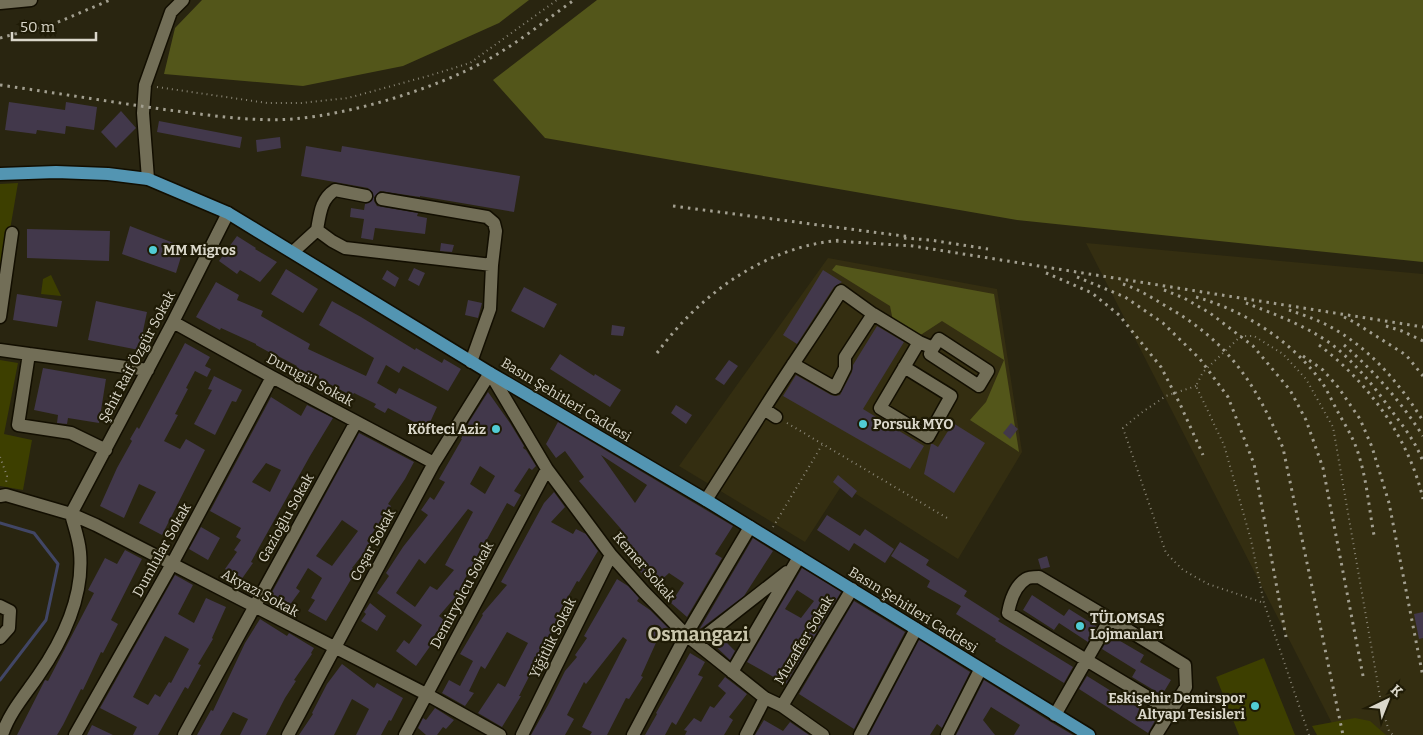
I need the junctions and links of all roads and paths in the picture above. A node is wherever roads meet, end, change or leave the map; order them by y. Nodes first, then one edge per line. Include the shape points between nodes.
1 (31, 0) edge
2 (183, 0) edge
3 (557, 0) edge
4 (0, 3) edge
5 (145, 85) junction
6 (0, 174) edge
7 (148, 179) junction
8 (366, 196) dead end
9 (382, 199) dead end
10 (228, 213) junction
11 (317, 230) junction
12 (12, 233) dead end
13 (293, 252) junction
14 (492, 265) junction
15 (873, 314) junction
16 (0, 317) edge
17 (173, 322) junction
18 (919, 342) junction
19 (933, 348) dead end
20 (0, 350) edge
21 (29, 354) junction
22 (471, 362) junction
23 (793, 364) junction
24 (904, 367) junction
25 (148, 370) junction
26 (490, 373) junction
27 (272, 377) junction
28 (1196, 386) junction
29 (764, 409) junction
30 (776, 417) joint
31 (356, 422) junction
32 (822, 444) junction
33 (106, 450) junction
34 (0, 457) edge
35 (434, 463) junction
36 (547, 469) junction
37 (3, 495) edge
38 (706, 500) junction
39 (71, 514) junction
40 (947, 518) dead end
41 (750, 527) junction
42 (766, 537) junction
43 (611, 555) junction
44 (796, 563) junction
45 (172, 564) junction
46 (852, 589) junction
47 (1264, 603) junction
48 (0, 606) edge
49 (254, 606) junction
50 (1110, 619) junction
51 (916, 629) junction
52 (686, 635) junction
53 (0, 638) edge
54 (696, 643) junction
55 (334, 648) junction
56 (1088, 660) junction
57 (980, 670) junction
58 (732, 672) junction
59 (426, 694) junction
60 (765, 698) junction
61 (782, 706) junction
62 (1172, 710) junction
63 (1055, 715) junction
64 (1084, 734) edge
65 (2, 735) edge
66 (75, 735) edge
67 (184, 735) edge
68 (288, 735) edge
69 (405, 735) edge
70 (500, 735) edge
71 (522, 735) edge
72 (633, 735) edge
73 (746, 735) edge
74 (823, 735) edge
75 (860, 735) edge
76 (947, 735) edge
77 (1156, 735) edge
78 (1309, 735) edge
79 (1393, 735) edge

1 - 4 street
2 - 5 street via 171,12
3 - 5 path via 470,63 348,98 266,103
5 - 7 street via 143,113
6 - 7 main road, Basın Şehitleri Caddesi via 56,172
7 - 10 main road, Basın Şehitleri Caddesi
8 - 11 street via 335,190 327,195
9 - 14 street via 486,217 494,223 496,231
10 - 13 main road, Basın Şehitleri Caddesi
10 - 17 street, Şehit Raif Özgür Sokak
11 - 13 street
11 - 14 street via 345,248
12 - 16 street
13 - 22 main road, Basın Şehitleri Caddesi
14 - 22 street via 490,310
15 - 18 street
15 - 23 street via 841,291
15 - 23 street via 845,357 845,368 835,388
17 - 25 street, Şehit Raif Özgür Sokak
17 - 27 street, Durugül Sokak
18 - 19 street
18 - 24 street
20 - 21 street
21 - 25 street
21 - 33 street via 18,425 71,433
22 - 26 main road, Basın Şehitleri Caddesi
23 - 29 street
24 - 24 street via 880,408 928,437 951,396
25 - 33 street, Şehit Raif Özgür Sokak
26 - 35 street, Coşar Sokak
26 - 36 street, Kemer Sokak
26 - 38 main road, Basın Şehitleri Caddesi
27 - 31 street, Durugül Sokak
27 - 45 street, Dumlular Sokak
28 - 47 path via 1224,445 1251,540
28 - 47 path via 1166,396 1123,428 1166,553 1183,570 1208,584
28 - 79 path via 1203,372 1241,336 1254,336 1284,354 1306,379 1333,427 1382,708
29 - 30 street
29 - 38 street
30 - 32 path
31 - 35 street, Durugül Sokak
31 - 49 street, Gazioğlu Sokak
32 - 40 path
32 - 42 path
33 - 39 street, Şehit Raif Özgür Sokak
34 - 37 path via 7,476
35 - 55 street, Coşar Sokak
36 - 43 street, Kemer Sokak
36 - 59 street, Demiryolcu Sokak
37 - 39 street, Akyazı Sokak
38 - 41 main road, Basın Şehitleri Caddesi
39 - 45 street, Akyazı Sokak
39 - 65 street via 80,551 80,581 75,606 50,659 7,722
41 - 42 main road, Basın Şehitleri Caddesi
41 - 52 street
42 - 44 main road, Basın Şehitleri Caddesi
43 - 52 street, Kemer Sokak
43 - 71 street, Yiğitlik Sokak
44 - 46 main road, Basın Şehitleri Caddesi
44 - 54 street
44 - 58 street
45 - 49 street, Akyazı Sokak
45 - 66 street, Dumlular Sokak
46 - 51 main road, Basın Şehitleri Caddesi
46 - 61 street, Muzaffer Sokak
47 - 78 path
48 - 53 street via 10,611 9,628
49 - 55 street, Akyazı Sokak
49 - 67 street, Gazioğlu Sokak
50 - 56 street
50 - 56 street via 1039,577 1027,579 1014,596 1008,613
50 - 62 street via 1185,665 1186,687
51 - 57 main road, Basın Şehitleri Caddesi
51 - 75 street
52 - 54 street, Kemer Sokak
52 - 72 street
54 - 58 street, Kemer Sokak
55 - 59 street, Akyazı Sokak
55 - 68 street, Coşar Sokak
56 - 62 street
56 - 63 street
57 - 63 main road, Basın Şehitleri Caddesi
57 - 76 street
58 - 60 street, Kemer Sokak
59 - 69 street, Demiryolcu Sokak
59 - 70 street, Akyazı Sokak
60 - 61 street, Kemer Sokak
60 - 73 street
61 - 74 street, Kemer Sokak
62 - 77 street
63 - 64 main road, Basın Şehitleri Caddesi

